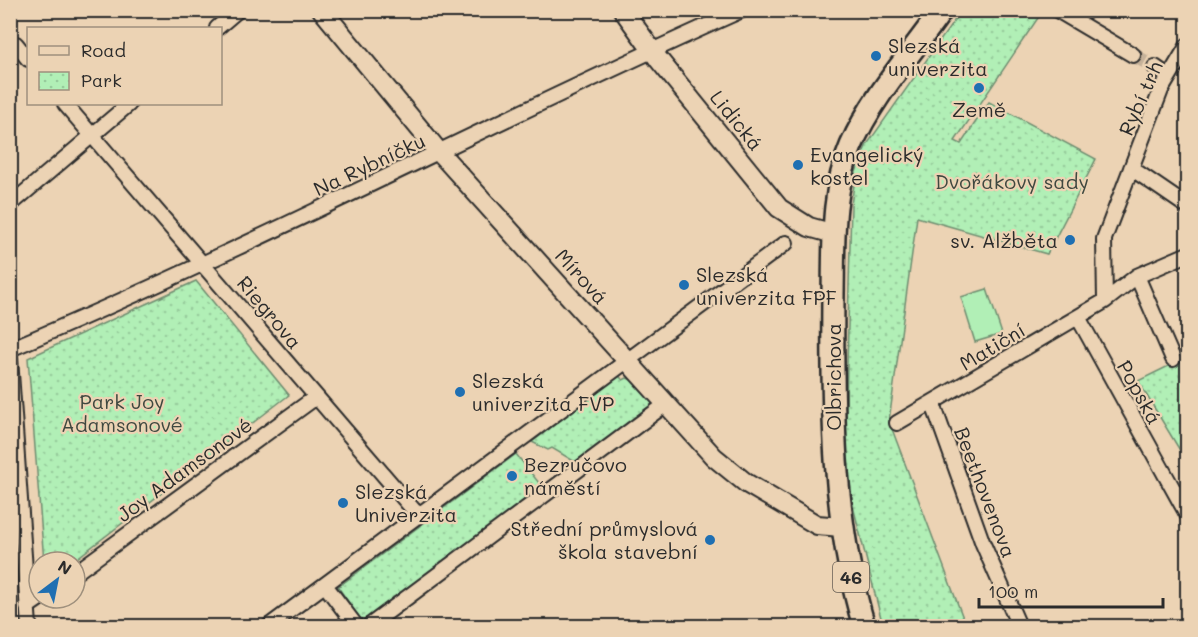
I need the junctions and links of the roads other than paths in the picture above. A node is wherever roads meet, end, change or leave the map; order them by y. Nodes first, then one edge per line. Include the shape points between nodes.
1 (238, 10) edge
2 (322, 10) edge
3 (623, 10) edge
4 (742, 10) edge
5 (942, 10) edge
6 (1058, 10) edge
7 (218, 27) edge
8 (16, 44) dead end
9 (1188, 45) edge
10 (651, 50) junction
11 (1133, 55) tunnel mouth
12 (27, 58) edge
13 (1155, 67) tunnel mouth
14 (1168, 76) junction
15 (66, 105) edge
16 (128, 105) edge
17 (91, 135) junction
18 (439, 152) junction
19 (1131, 168) junction
20 (10, 206) edge
21 (1188, 207) edge
22 (834, 234) junction
23 (786, 243) dead end
24 (1188, 254) edge
25 (203, 264) junction
26 (1137, 276) junction
27 (1105, 301) junction
28 (1078, 317) junction
29 (10, 350) edge
30 (10, 359) edge
31 (1173, 359) dead end
32 (628, 361) junction
33 (316, 398) junction
34 (666, 404) junction
35 (933, 404) junction
36 (897, 423) dead end
37 (418, 515) junction
38 (1188, 516) edge
39 (842, 527) junction
40 (87, 564) edge
41 (325, 585) junction
42 (27, 607) edge
43 (27, 610) edge
44 (28, 627) edge
45 (269, 627) edge
46 (356, 627) edge
47 (369, 627) edge
48 (864, 627) edge
49 (1019, 627) edge

1 - 7 street
2 - 18 street, Mírová
3 - 10 street, Lidická
4 - 10 street, Na Rybníčku
5 - 22 main road, Olbrichova / 46 via 866,118 851,147 840,182
6 - 11 street
8 - 12 street
9 - 14 street, Rybí trh
10 - 18 street, Na Rybníčku
10 - 22 street, Lidická via 779,208 809,227
13 - 14 street
14 - 19 street, Rybí trh
15 - 17 street, Riegrova
16 - 17 street
17 - 20 street
17 - 25 street, Riegrova
18 - 25 street, Na Rybníčku
18 - 32 street, Mírová
19 - 21 street, Rybí trh
19 - 27 street, Rybí trh via 1104,239
22 - 39 main road, Olbrichova / 46 via 832,399
23 - 32 street
24 - 26 street
25 - 29 street, Na Rybníčku
25 - 33 street, Riegrova
26 - 27 street
26 - 31 street
27 - 28 street, Matiční
28 - 35 street, Matiční
28 - 38 street, Popská
30 - 42 street
32 - 34 street, Mírová
32 - 37 street
33 - 37 street, Riegrova
33 - 40 street, Joy Adamsonové
34 - 39 street, Mírová via 732,474 817,525
34 - 47 street
35 - 36 street, Matiční
35 - 49 street, Beethovenova via 983,544
37 - 41 street
39 - 48 main road, Olbrichova / 46
41 - 45 street
41 - 46 street
43 - 44 street

